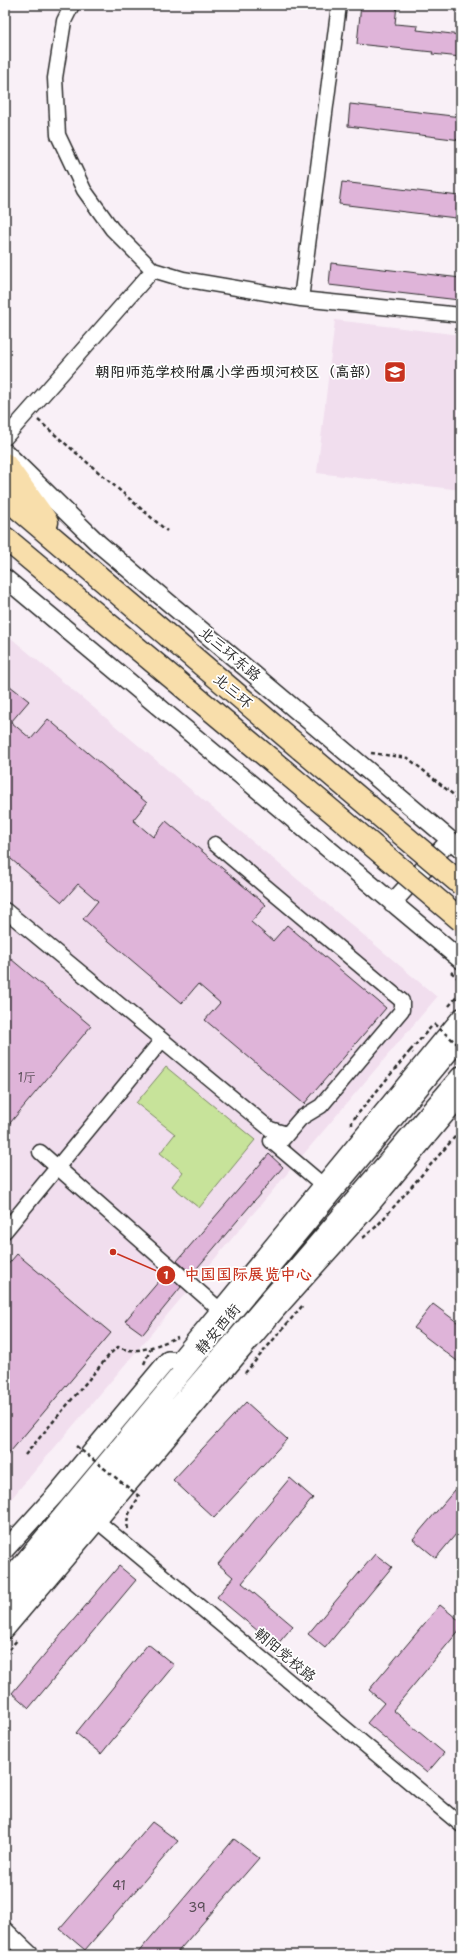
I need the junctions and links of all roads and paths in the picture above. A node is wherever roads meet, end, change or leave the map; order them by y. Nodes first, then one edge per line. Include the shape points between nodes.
1 (72, 5) edge
2 (339, 5) edge
3 (153, 270) junction
4 (301, 299) junction
5 (461, 315) edge
6 (28, 412) junction
7 (5, 438) edge
8 (5, 452) edge
9 (5, 464) edge
10 (5, 498) edge
11 (167, 531) dead end
12 (5, 538) edge
13 (67, 551) junction
14 (5, 557) edge
15 (5, 578) edge
16 (60, 582) junction
17 (343, 749) junction
18 (461, 801) edge
19 (215, 844) dead end
20 (455, 844) edge
21 (461, 884) edge
22 (392, 903) junction
23 (5, 910) edge
24 (461, 920) edge
25 (461, 960) edge
26 (461, 992) edge
27 (453, 1013) edge
28 (438, 1019) dead end
29 (434, 1024) junction
30 (441, 1027) dead end
31 (436, 1032) dead end
32 (461, 1037) edge
33 (162, 1040) junction
34 (461, 1047) edge
35 (410, 1051) junction
36 (416, 1055) dead end
37 (461, 1076) edge
38 (461, 1096) edge
39 (351, 1128) dead end
40 (461, 1130) edge
41 (287, 1134) junction
42 (40, 1152) dead end
43 (57, 1167) junction
44 (327, 1189) junction
45 (369, 1207) junction
46 (328, 1230) junction
47 (5, 1231) edge
48 (361, 1240) dead end
49 (307, 1300) dead end
50 (224, 1314) junction
51 (185, 1334) dead end
52 (242, 1376) dead end
53 (76, 1446) dead end
54 (25, 1455) dead end
55 (137, 1493) dead end
56 (132, 1498) dead end
57 (92, 1517) junction
58 (130, 1533) dead end
59 (5, 1550) edge
60 (5, 1584) edge
61 (5, 1609) edge
62 (5, 1630) edge
63 (461, 1825) edge
64 (5, 1931) edge
65 (30, 1955) edge

1 - 3 street via 64,22 55,78 58,135 84,190 112,229
2 - 4 street
3 - 4 street via 183,279
3 - 6 street
4 - 5 street
6 - 7 street
6 - 11 path
8 - 17 street, 北三环东路 via 99,544
9 - 13 highway
10 - 13 highway, 北三环
12 - 16 highway, 北三环
13 - 21 highway, 北三环, bridge
14 - 16 highway
15 - 22 street
16 - 24 highway, 北三环, bridge
17 - 18 path via 408,758
17 - 20 street, 北三环东路
19 - 41 street via 402,1001 402,1010 321,1106 300,1118
20 - 22 street
22 - 25 street
23 - 33 street
26 - 27 path
27 - 44 street
28 - 29 path
29 - 34 path, bridge
29 - 35 path
30 - 31 path
32 - 44 main road, 静安西街
33 - 41 street via 270,1129
33 - 43 street
35 - 36 path
35 - 39 path via 352,1121
37 - 46 main road, 静安西街
38 - 45 street
40 - 48 path via 377,1226
41 - 44 street via 274,1143
42 - 43 street
43 - 47 street
43 - 50 street
44 - 50 main road, 静安西街
45 - 46 street
45 - 57 street
46 - 57 main road, 静安西街
49 - 52 path
50 - 59 street via 178,1361 168,1360 55,1495
50 - 60 main road, 静安西街
51 - 54 path via 151,1348 126,1351 118,1347
53 - 58 path, bridge via 140,1497 127,1519
55 - 56 path
57 - 61 main road, 静安西街
57 - 62 street
57 - 63 street, 朝阳党校路
64 - 65 street

